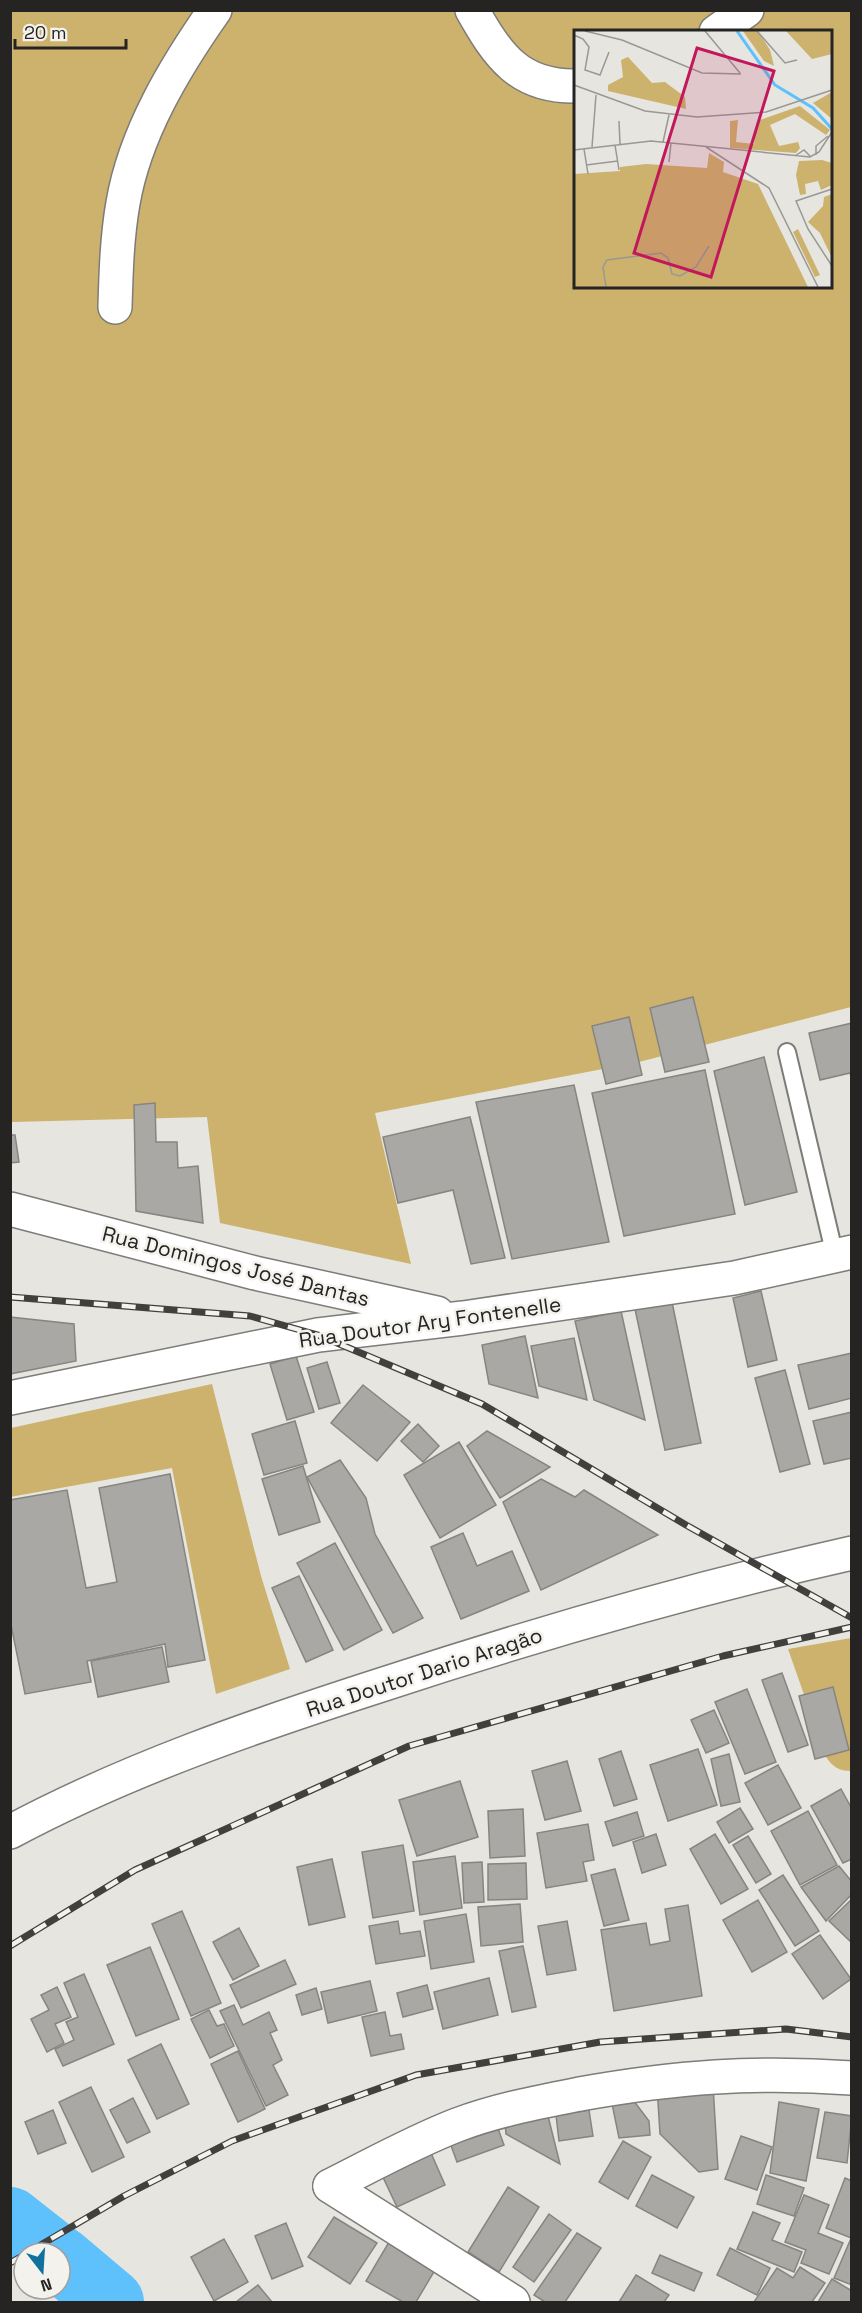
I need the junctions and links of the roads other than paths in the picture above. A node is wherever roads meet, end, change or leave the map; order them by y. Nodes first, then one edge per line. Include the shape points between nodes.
1 (215, 10) edge
2 (472, 10) edge
3 (747, 10) edge
4 (719, 30) edge
5 (574, 86) edge
6 (115, 307) dead end
7 (787, 1052) dead end
8 (10, 1209) edge
9 (843, 1254) edge
10 (463, 1318) junction
11 (10, 1398) edge
12 (852, 1553) edge
13 (10, 1832) edge
14 (852, 2078) edge
15 (513, 2302) edge

1 - 6 street via 184,56 136,155 123,202
2 - 5 street via 503,60 533,80
3 - 4 street
7 - 9 lane
8 - 10 street, Rua Domingos José Dantas via 255,1273
9 - 10 street, Rua Doutor Ary Fontenelle via 734,1278
10 - 11 street, Rua Doutor Ary Fontenelle via 318,1335
12 - 13 street, Rua Doutor Dario Aragão via 647,1603 326,1703 123,1777
14 - 15 street via 731,2074 665,2080 537,2102 456,2125 330,2186

